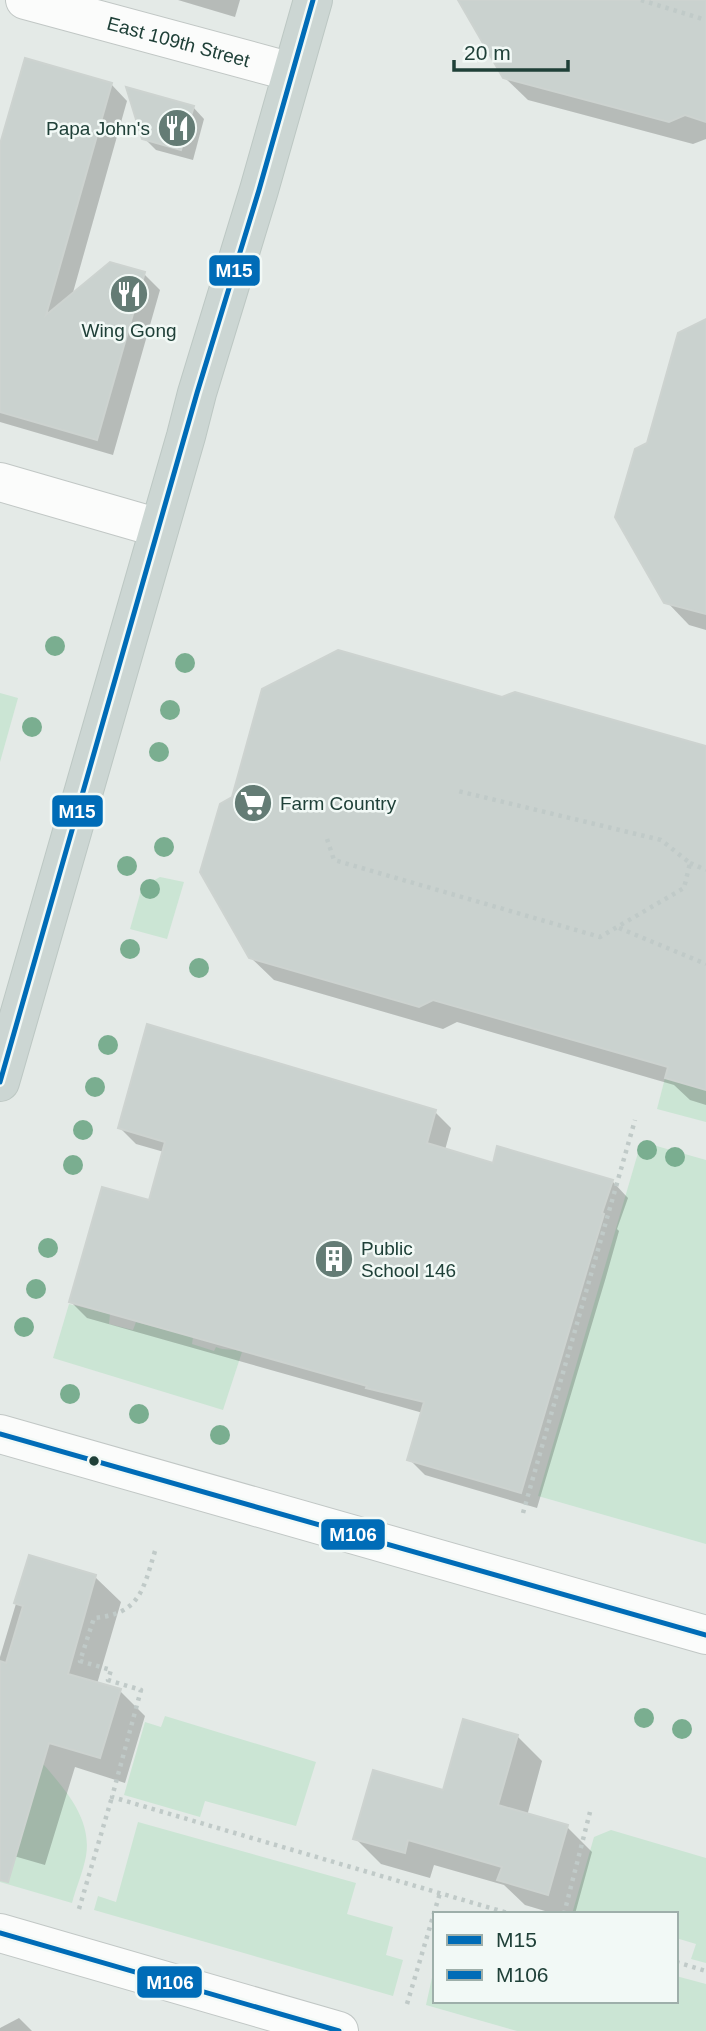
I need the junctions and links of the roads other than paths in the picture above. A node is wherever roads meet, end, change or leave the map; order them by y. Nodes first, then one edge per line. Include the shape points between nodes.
1 (25, 0) edge
2 (313, 0) edge
3 (292, 72) junction
4 (0, 482) edge
5 (159, 528) junction
6 (0, 1082) edge
7 (0, 1434) edge
8 (706, 1635) edge
9 (0, 1933) edge
10 (339, 2031) edge

1 - 3 street, East 109th Street
2 - 3 main road
3 - 5 main road
4 - 5 street
5 - 6 main road
7 - 8 street
9 - 10 street

